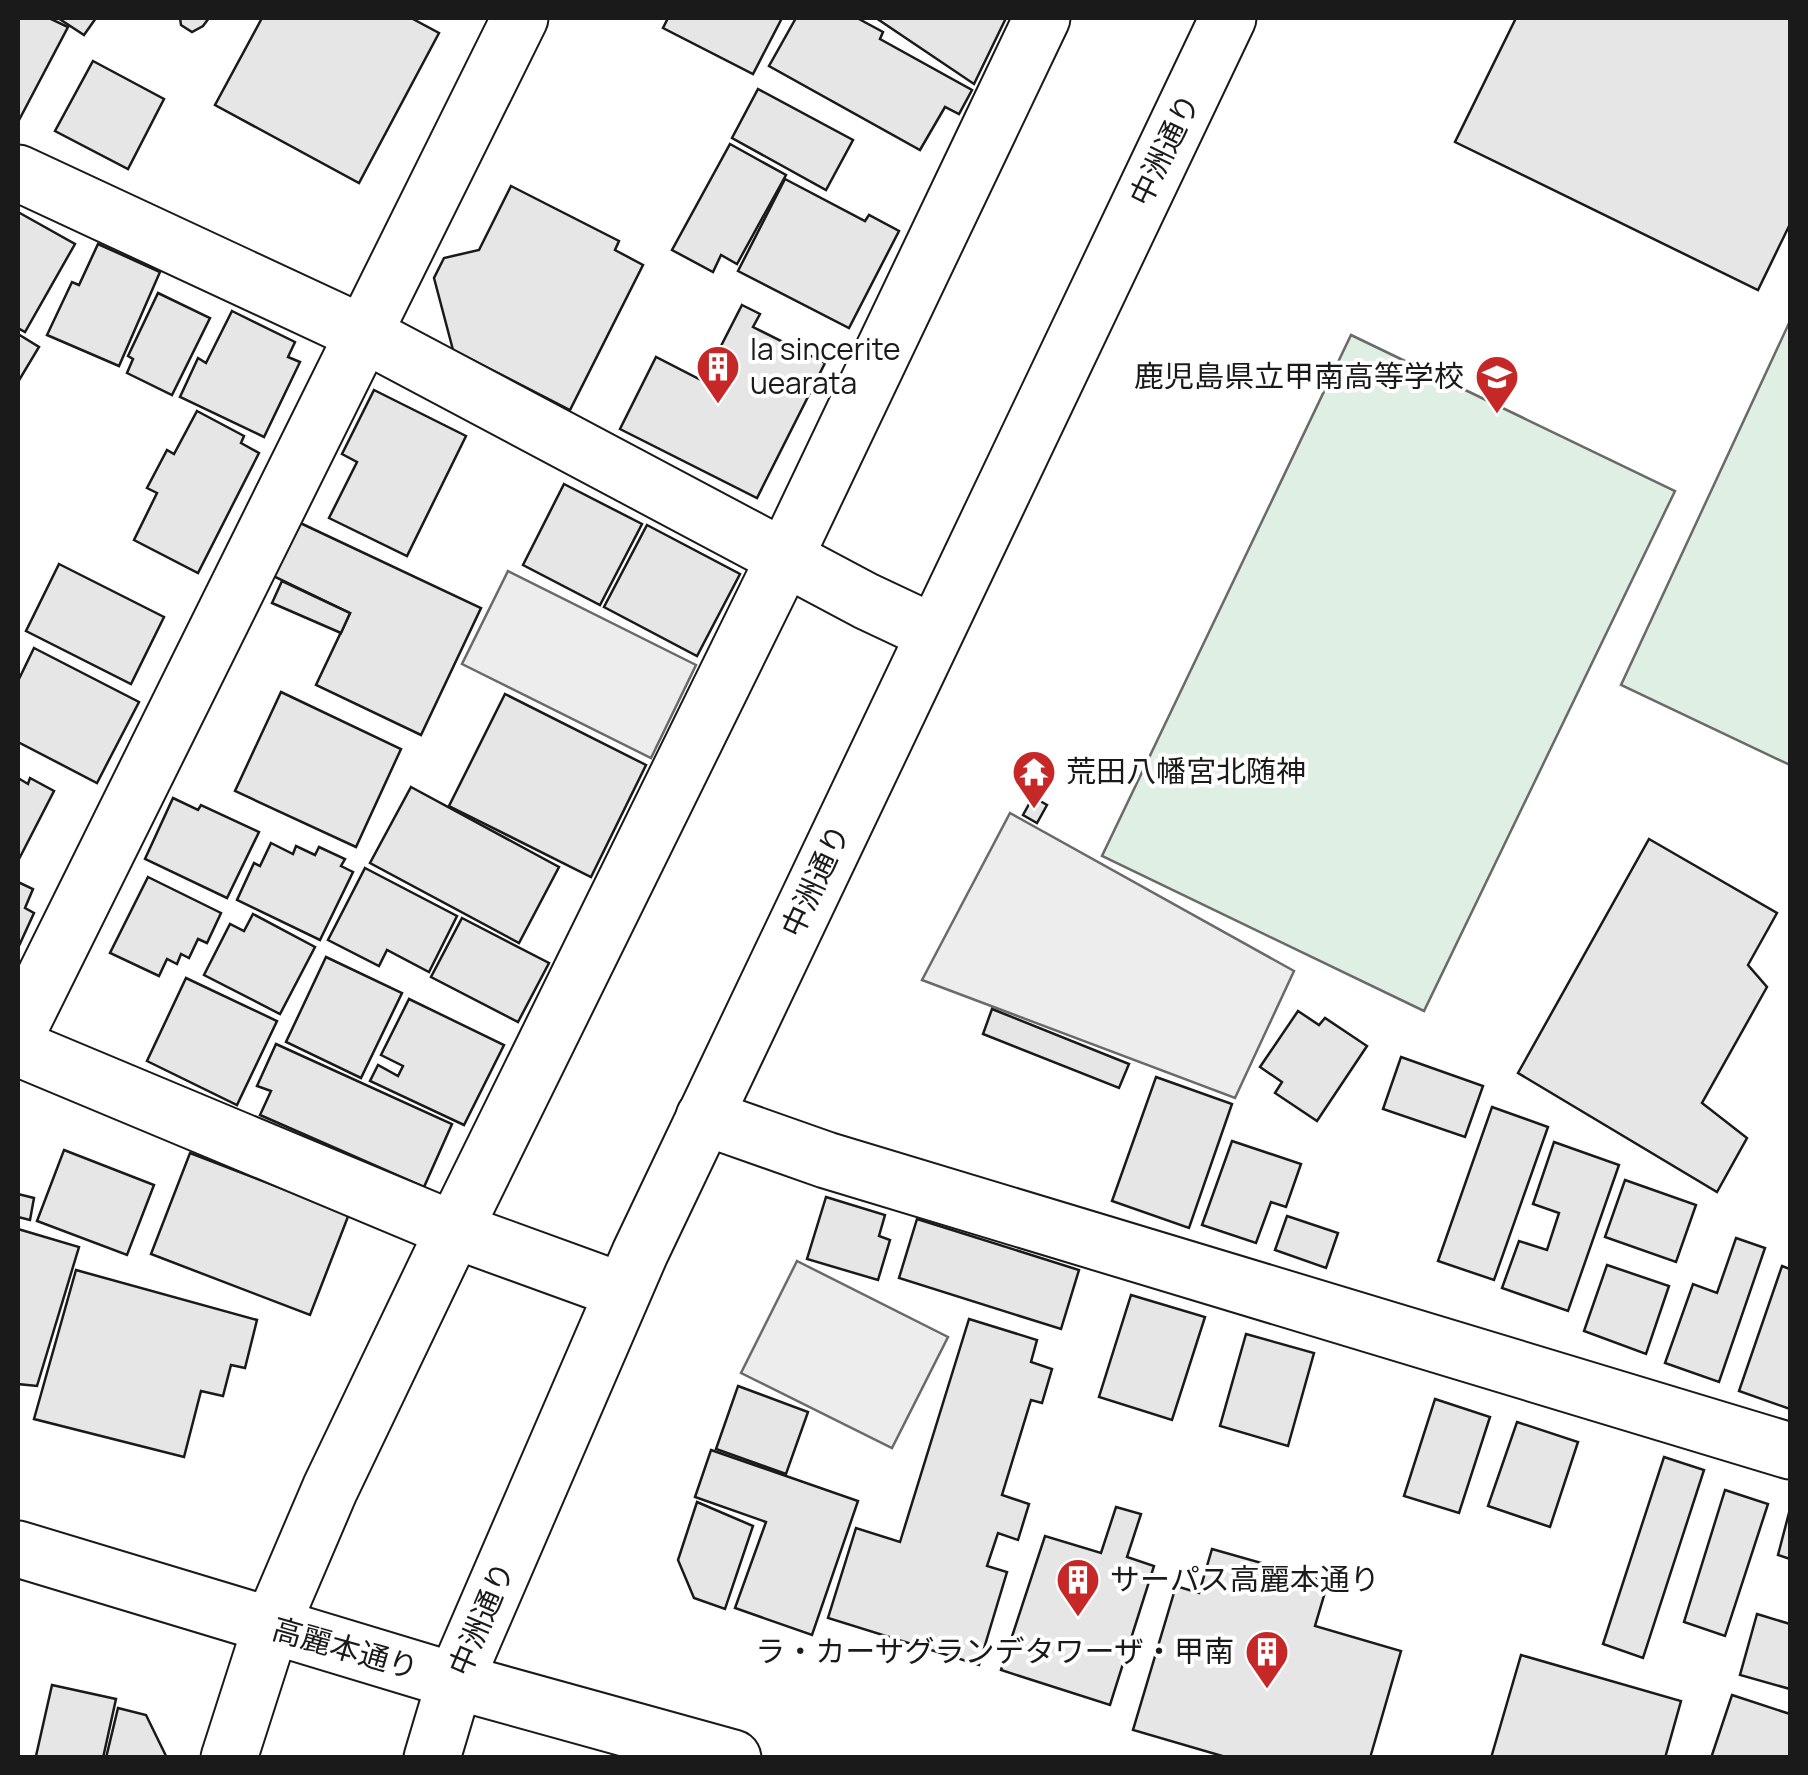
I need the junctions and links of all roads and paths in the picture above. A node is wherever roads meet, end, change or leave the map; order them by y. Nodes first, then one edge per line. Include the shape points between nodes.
1 (520, 18) edge
2 (1042, 18) edge
3 (1228, 18) edge
4 (18, 172) edge
5 (362, 332) junction
6 (784, 557) junction
7 (934, 633) junction
8 (18, 1031) edge
9 (18, 1048) edge
10 (704, 1118) junction
11 (454, 1230) junction
12 (622, 1291) junction
13 (1790, 1450) edge
14 (18, 1549) edge
15 (271, 1627) junction
16 (455, 1681) junction
17 (229, 1758) edge
18 (432, 1758) edge
19 (733, 1758) edge

1 - 5 street
2 - 6 street
3 - 7 street, 中洲通り
4 - 5 street
5 - 6 street
5 - 8 street
6 - 7 street
6 - 11 street
7 - 10 street, 中洲通り
9 - 11 street
10 - 12 street, 中洲通り
10 - 13 street
11 - 12 street
11 - 15 street
12 - 16 street, 中洲通り
14 - 15 street, 高麗本通り
15 - 16 street, 高麗本通り
15 - 17 street
16 - 18 street, 中洲通り
16 - 19 street, 高麗本通り

